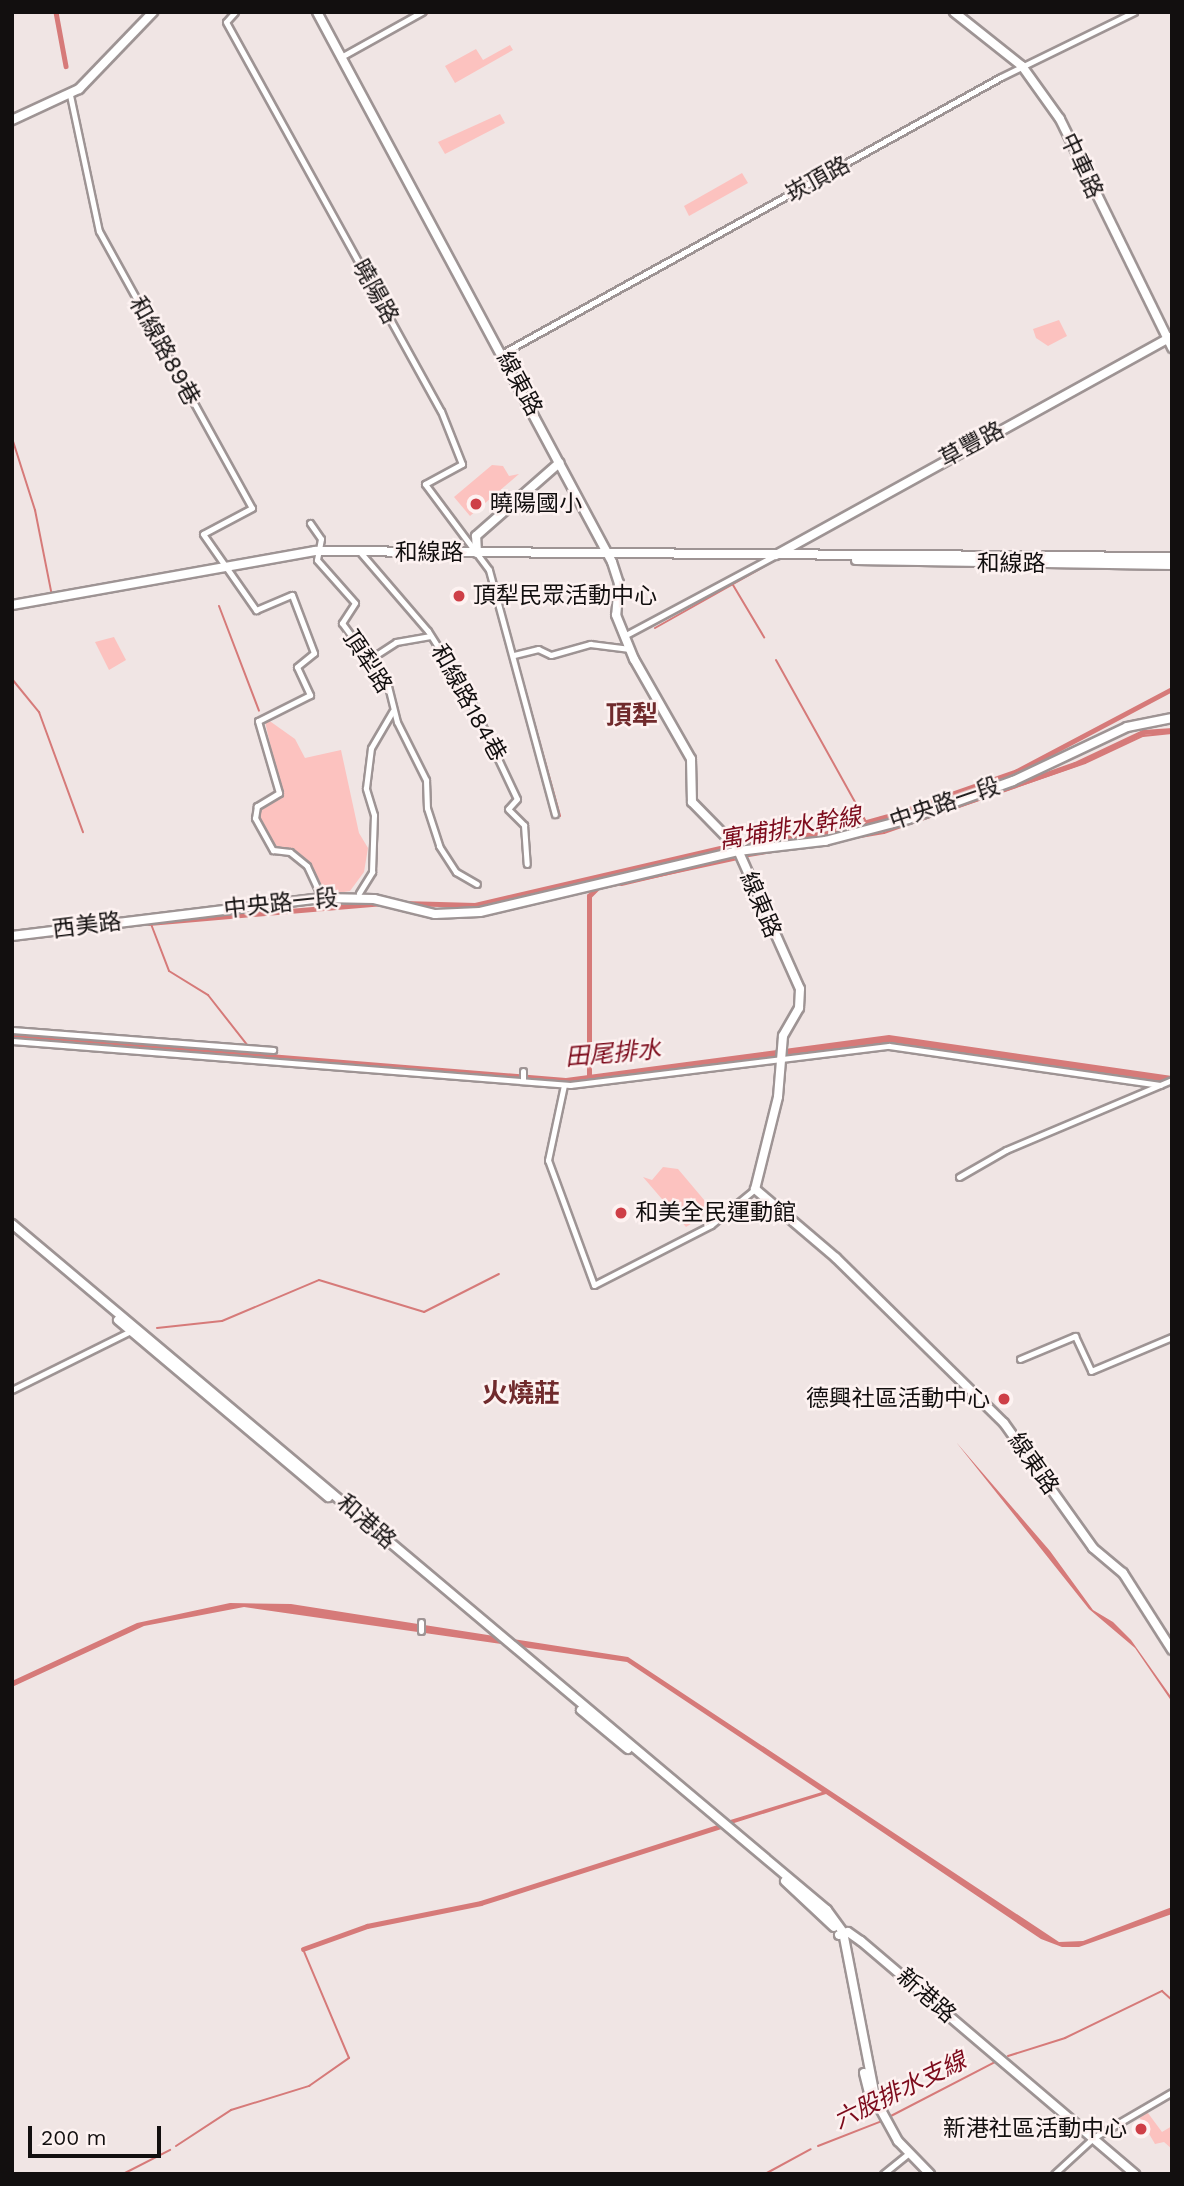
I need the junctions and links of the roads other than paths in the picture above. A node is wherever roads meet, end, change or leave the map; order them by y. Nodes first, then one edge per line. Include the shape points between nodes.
1 (153, 12) edge
2 (235, 12) edge
3 (317, 12) edge
4 (422, 12) edge
5 (954, 12) edge
6 (1134, 12) edge
7 (341, 57) junction
8 (1022, 66) junction
9 (70, 95) junction
10 (12, 120) edge
11 (1169, 337) edge
12 (1172, 348) edge
13 (503, 353) junction
14 (559, 463) junction
15 (310, 523) dead end
16 (315, 551) junction
17 (360, 552) junction
18 (477, 553) junction
19 (608, 555) junction
20 (774, 556) junction
21 (1172, 557) edge
22 (1140, 561) junction
23 (1172, 565) edge
24 (224, 567) junction
25 (12, 605) edge
26 (430, 636) junction
27 (624, 636) junction
28 (629, 649) junction
29 (514, 655) junction
30 (370, 659) junction
31 (393, 709) junction
32 (1172, 718) edge
33 (555, 814) dead end
34 (738, 852) junction
35 (527, 864) dead end
36 (477, 884) dead end
37 (359, 893) dead end
38 (322, 898) junction
39 (162, 917) joint
40 (12, 936) edge
41 (12, 1030) edge
42 (12, 1041) edge
43 (273, 1050) dead end
44 (780, 1059) junction
45 (523, 1071) dead end
46 (1172, 1080) edge
47 (523, 1081) junction
48 (1160, 1084) junction
49 (564, 1085) junction
50 (959, 1177) dead end
51 (755, 1189) junction
52 (12, 1224) edge
53 (12, 1230) edge
54 (133, 1330) junction
55 (1172, 1337) edge
56 (1020, 1359) dead end
57 (12, 1390) edge
58 (421, 1622) dead end
59 (421, 1631) dead end
60 (1172, 1650) edge
61 (727, 1828) joint
62 (841, 1933) junction
63 (1172, 2092) edge
64 (1093, 2138) junction
65 (907, 2155) junction
66 (883, 2174) edge
67 (923, 2174) edge
68 (930, 2174) edge
69 (1054, 2174) edge
70 (1135, 2174) edge

1 - 9 street via 118,54
2 - 18 street, 曉陽路 via 226,22 441,411 462,464 425,484
3 - 7 street, 線東路
4 - 7 street
5 - 8 street, 中車路
6 - 8 street, 崁頂路
7 - 13 street, 線東路
8 - 11 street, 中車路 via 1066,131
8 - 13 street, 崁頂路
9 - 10 street
9 - 24 street, 和線路89巷 via 99,231 252,508 202,531
11 - 12 street, 中車路
11 - 20 street, 草豐路
13 - 14 street, 線東路
14 - 18 street via 476,536
14 - 19 street, 線東路
15 - 16 street via 321,539
16 - 17 street, 和線路
16 - 24 street, 和線路
16 - 30 street, 頂犁路 via 324,572 355,603 342,623
17 - 18 street, 和線路
17 - 26 street, 和線路184巷
18 - 19 street, 和線路
18 - 29 street via 489,570
19 - 20 street, 和線路
19 - 27 street, 線東路 via 619,583 616,615
20 - 22 street, 和線路
20 - 27 street
21 - 22 street, 和線路
22 - 23 street, 和線路
24 - 25 street, 和線路
24 - 38 street, 頂犁路 via 256,610 292,595 314,653 297,667 310,695 258,720 279,793 257,806 255,818 273,850 290,852 307,866
26 - 30 street via 396,642
26 - 35 street, 和線路184巷 via 467,691 508,776 517,800 508,809 524,825
27 - 28 street, 線東路
28 - 29 street via 590,644 551,655 538,649
28 - 34 street, 線東路 via 691,759 692,802
29 - 33 street
30 - 31 street, 頂犁路 via 388,686
31 - 36 street, 頂犁路 via 426,780 427,808 439,846 456,872
31 - 37 street via 372,748 366,788 374,815 372,872
32 - 34 street, 中央路一段 via 1127,727 1013,781 908,819 825,841
34 - 38 street, 中央路一段 via 480,912 422,912 400,903
34 - 44 street, 線東路 via 800,989 799,1008
38 - 39 street, 中央路一段
39 - 40 street, 西美路
41 - 43 street
42 - 47 street
44 - 48 street via 889,1046
44 - 49 street
44 - 51 street, 線東路 via 778,1097
45 - 47 street
46 - 48 street
47 - 49 street
48 - 50 street via 1006,1150
49 - 51 street via 548,1160 594,1285 711,1226
51 - 60 street, 線東路 via 836,1258 1004,1423 1093,1548 1130,1582
52 - 54 street, 和港路
53 - 54 street, 和港路
54 - 57 street
54 - 61 street, 和港路
55 - 56 street via 1091,1371 1076,1336
58 - 59 street
61 - 62 street, 新港路
62 - 64 street, 新港路 via 861,1941
62 - 65 street via 866,2088 886,2132
63 - 64 street
64 - 69 street
64 - 70 street, 新港路
65 - 66 street
65 - 67 street
65 - 68 street

